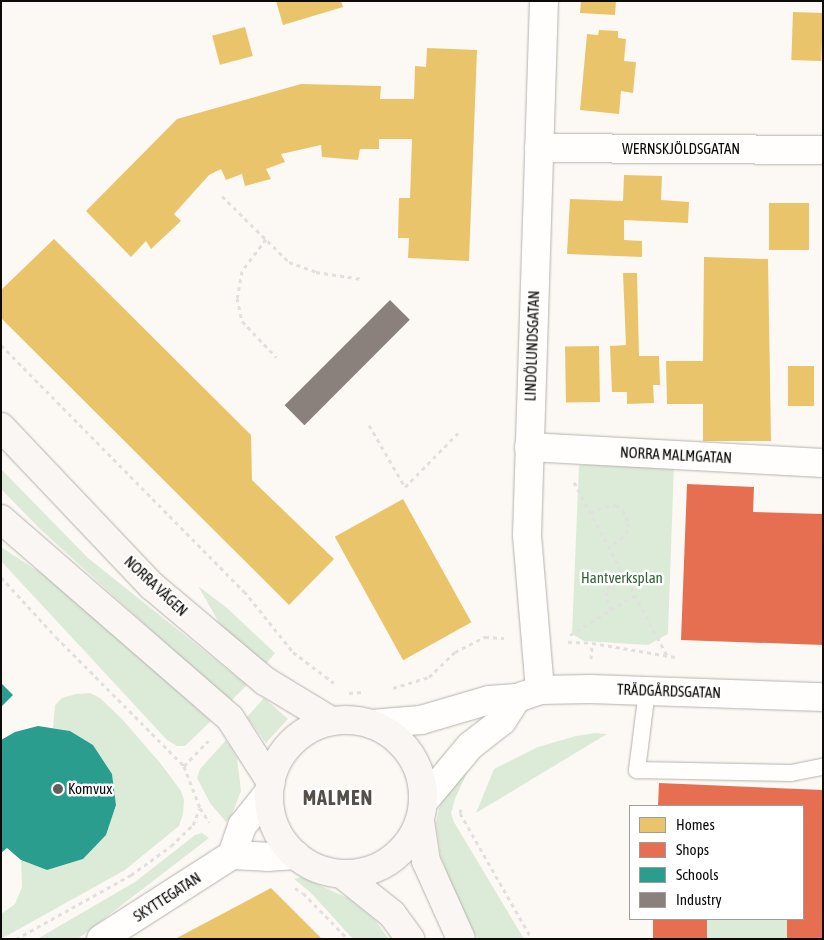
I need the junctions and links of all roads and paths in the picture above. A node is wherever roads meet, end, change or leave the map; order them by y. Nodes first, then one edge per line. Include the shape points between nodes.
1 (544, 1) edge
2 (540, 148) junction
3 (823, 150) edge
4 (222, 196) dead end
5 (266, 239) junction
6 (362, 279) dead end
7 (1, 345) edge
8 (276, 358) dead end
9 (369, 425) dead end
10 (1, 427) edge
11 (458, 433) dead end
12 (528, 447) junction
13 (823, 463) edge
14 (569, 474) dead end
15 (591, 513) junction
16 (1, 519) edge
17 (609, 546) junction
18 (620, 568) junction
19 (1, 577) edge
20 (635, 595) junction
21 (611, 610) junction
22 (570, 635) dead end
23 (535, 641) junction
24 (669, 657) junction
25 (678, 658) dead end
26 (340, 687) dead end
27 (387, 690) dead end
28 (647, 691) junction
29 (367, 692) dead end
30 (347, 693) dead end
31 (529, 694) junction
32 (823, 697) edge
33 (331, 721) junction
34 (371, 724) junction
35 (823, 767) edge
36 (270, 787) junction
37 (462, 804) dead end
38 (422, 811) junction
39 (232, 855) junction
40 (296, 855) junction
41 (342, 874) junction
42 (286, 884) dead end
43 (16, 939) edge
44 (101, 939) edge
45 (348, 939) edge
46 (410, 939) edge
47 (461, 939) edge
48 (532, 939) edge

1 - 2 street, LINDÖLUNDSGATAN
2 - 3 street, WERNSKJÖLDSGATAN
2 - 12 street, LINDÖLUNDSGATAN
4 - 5 path
5 - 6 path via 289,262 303,268
5 - 8 path via 242,271 238,298 242,321
7 - 26 path via 244,591 293,652
9 - 11 path via 406,487
10 - 33 street, NORRA VÄGEN via 152,586 265,681
12 - 13 street, NORRA MALMGATAN
12 - 23 street, LINDÖLUNDSGATAN via 527,535
14 - 15 path
15 - 17 path
15 - 17 path via 605,506 616,505 623,510 628,530
16 - 36 street via 230,718
17 - 18 path
18 - 20 path
18 - 21 path via 610,581 606,596
19 - 43 path via 184,766 200,808 193,825 171,846 131,875
20 - 21 path
20 - 24 path
21 - 22 path
23 - 24 path via 592,643
23 - 27 path via 485,637 456,652 429,677
23 - 31 street, LINDÖLUNDSGATAN
24 - 25 path
28 - 31 street, TRÄDGÅRDSGATAN via 590,689
28 - 32 street, TRÄDGÅRDSGATAN
28 - 35 lane via 637,770 791,773
29 - 30 path
31 - 34 street, TRÄDGÅRDSGATAN via 489,700 421,720
31 - 38 street via 470,746
33 - 34 street
33 - 36 street via 295,739 282,755
34 - 38 street via 389,732 416,762 422,781
36 - 39 street via 242,826
36 - 40 street via 271,812 278,831
37 - 48 path via 460,813
38 - 41 street via 411,839 398,854 381,866
38 - 47 street via 426,862
39 - 40 street
39 - 44 street, SKYTTEGATAN
40 - 41 street via 322,870
41 - 46 street via 392,914
42 - 45 path via 303,892

